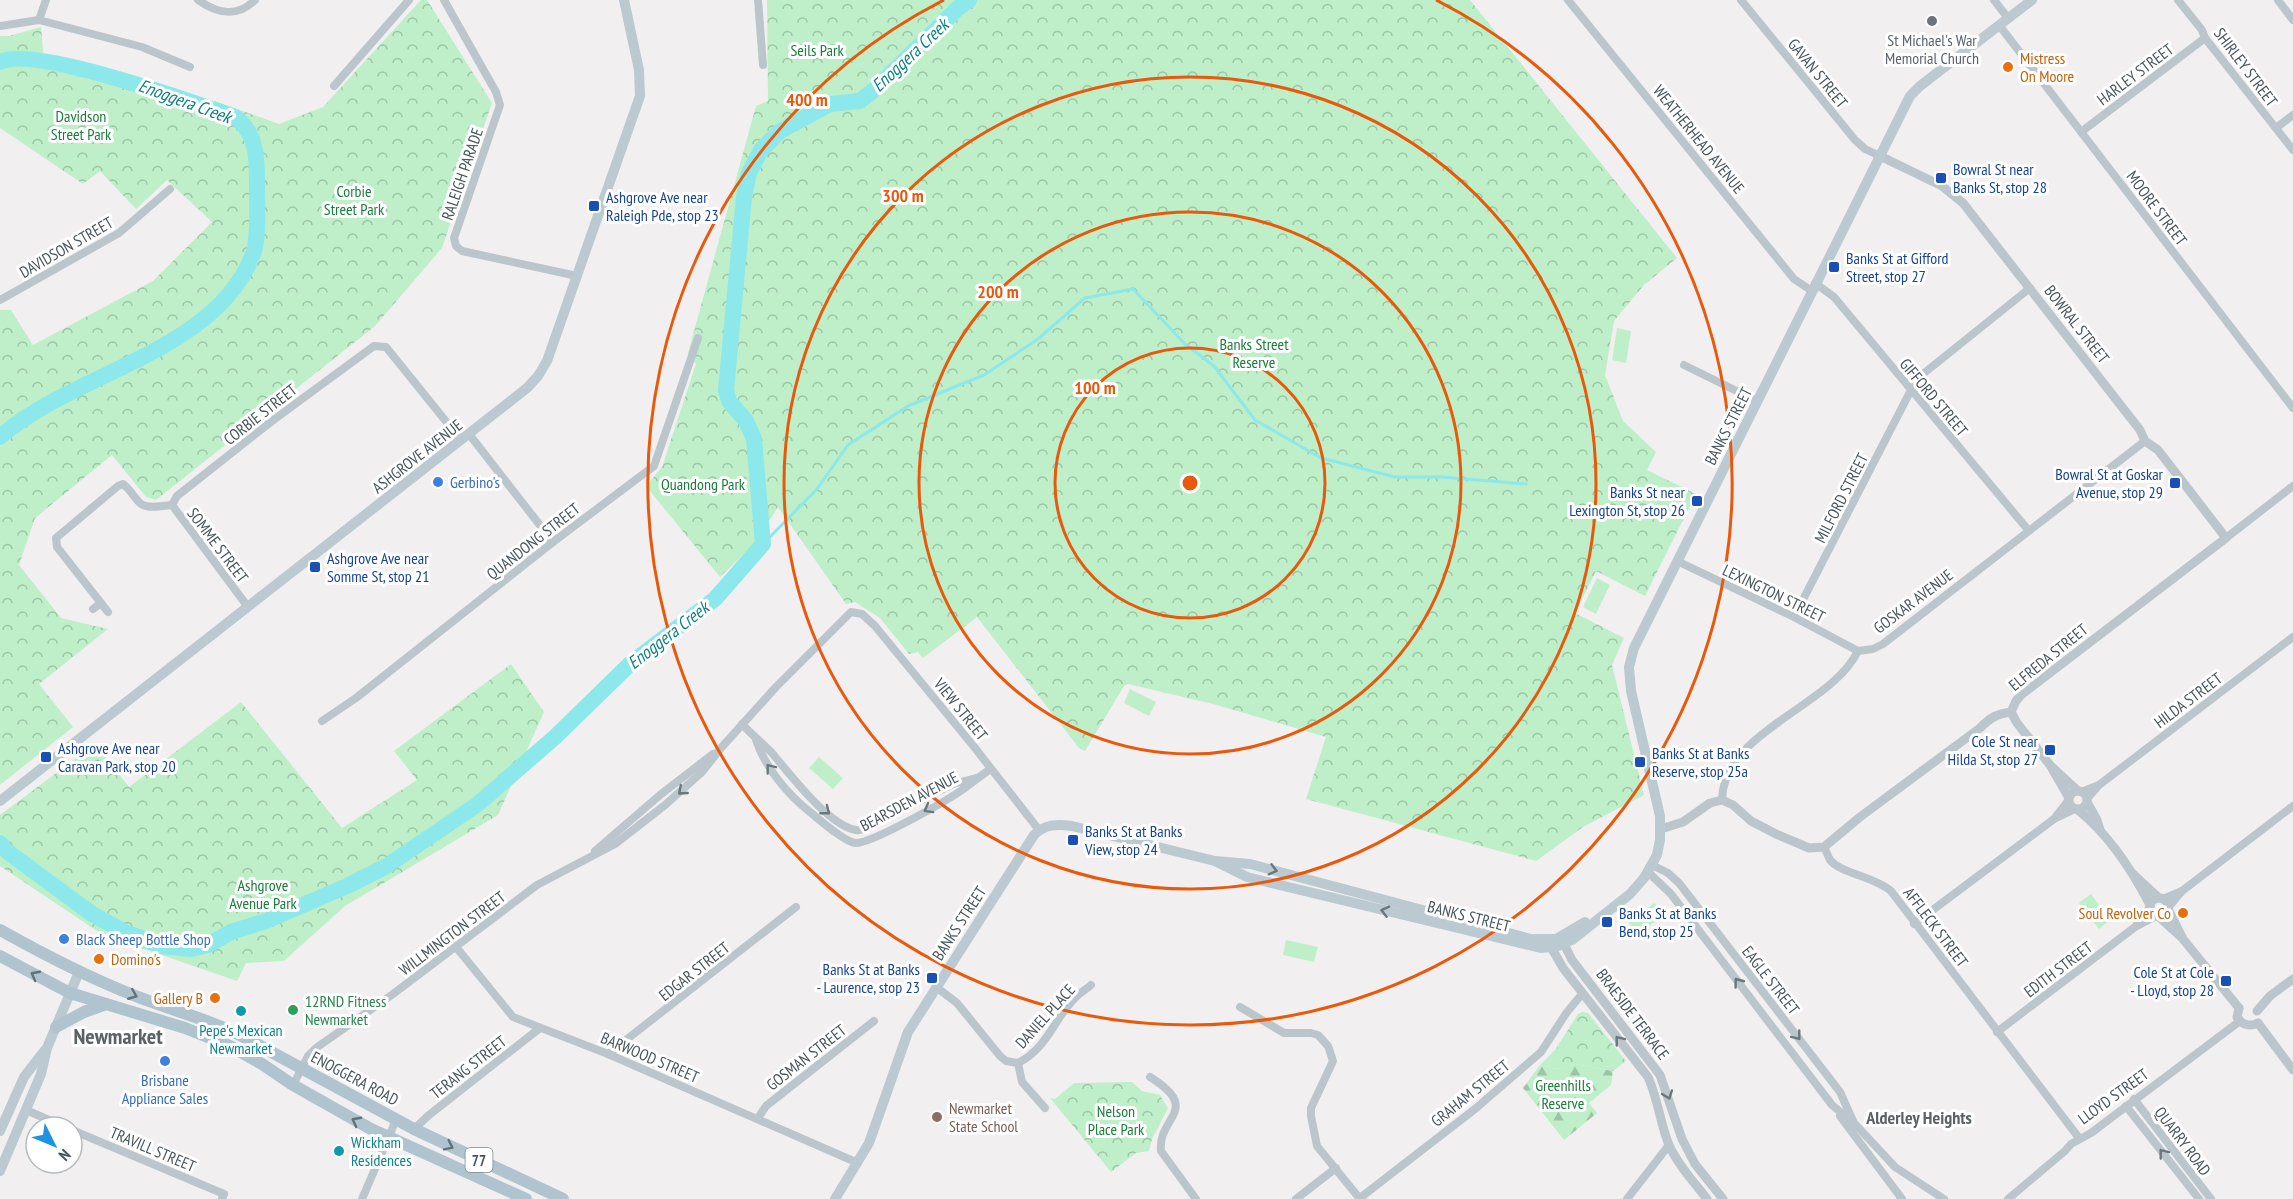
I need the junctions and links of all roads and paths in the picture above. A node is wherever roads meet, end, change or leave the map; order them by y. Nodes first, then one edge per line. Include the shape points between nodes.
1 (46, 0) edge
2 (198, 0) edge
3 (255, 0) edge
4 (409, 0) edge
5 (444, 0) edge
6 (624, 0) edge
7 (758, 0) edge
8 (1569, 0) edge
9 (1742, 0) edge
10 (1994, 0) edge
11 (2032, 0) edge
12 (2178, 0) edge
13 (2278, 0) edge
14 (2008, 18) junction
15 (39, 20) junction
16 (2293, 20) edge
17 (1999, 25) junction
18 (0, 26) edge
19 (2205, 38) junction
20 (763, 65) dead end
21 (190, 67) dead end
22 (334, 86) dead end
23 (2293, 115) edge
24 (2276, 129) junction
25 (2081, 132) junction
26 (2293, 150) edge
27 (1880, 156) junction
28 (170, 189) dead end
29 (577, 276) junction
30 (1814, 287) junction
31 (2030, 288) junction
32 (0, 300) edge
33 (698, 338) dead end
34 (1684, 365) dead end
35 (1909, 388) junction
36 (1757, 401) junction
37 (2293, 408) edge
38 (465, 437) junction
39 (2145, 441) junction
40 (2293, 486) edge
41 (172, 506) junction
42 (2029, 531) junction
43 (2226, 538) junction
44 (553, 542) junction
45 (1677, 561) junction
46 (101, 603) junction
47 (248, 607) junction
48 (93, 609) dead end
49 (108, 612) dead end
50 (856, 612) joint
51 (1794, 617) junction
52 (2293, 637) edge
53 (1858, 651) junction
54 (2012, 712) junction
55 (322, 721) dead end
56 (742, 724) junction
57 (756, 740) junction
58 (2050, 765) junction
59 (991, 769) junction
60 (976, 778) junction
61 (2083, 796) junction
62 (2, 799) edge
63 (2068, 799) junction
64 (1722, 800) junction
65 (2293, 806) edge
66 (2076, 810) junction
67 (2054, 819) junction
68 (1661, 829) junction
69 (1039, 830) junction
70 (2100, 830) junction
71 (1824, 847) junction
72 (1650, 868) junction
73 (2132, 872) junction
74 (1682, 887) junction
75 (2182, 891) junction
76 (1671, 894) junction
77 (2161, 898) junction
78 (2150, 906) junction
79 (796, 907) dead end
80 (2168, 909) junction
81 (2158, 916) junction
82 (1914, 924) junction
83 (2135, 927) junction
84 (0, 930) edge
85 (2183, 939) junction
86 (1557, 943) junction
87 (456, 947) junction
88 (0, 956) edge
89 (1581, 969) junction
90 (79, 972) junction
91 (1570, 977) junction
92 (2293, 979) edge
93 (1091, 985) dead end
94 (936, 987) junction
95 (70, 993) junction
96 (1582, 994) junction
97 (106, 1004) junction
98 (1240, 1007) dead end
99 (2239, 1008) junction
100 (2257, 1011) junction
101 (874, 1021) dead end
102 (2240, 1021) junction
103 (2258, 1023) junction
104 (56, 1027) junction
105 (540, 1028) junction
106 (1997, 1032) junction
107 (47, 1048) junction
108 (608, 1054) junction
109 (1018, 1063) junction
110 (301, 1068) junction
111 (2293, 1070) edge
112 (1150, 1077) dead end
113 (293, 1085) junction
114 (2134, 1099) junction
115 (1832, 1105) junction
116 (2126, 1106) junction
117 (1045, 1108) dead end
118 (26, 1110) junction
119 (37, 1115) edge
120 (758, 1118) junction
121 (396, 1119) junction
122 (1855, 1124) junction
123 (414, 1129) junction
124 (0, 1131) edge
125 (84, 1135) edge
126 (388, 1137) junction
127 (2079, 1138) junction
128 (1669, 1145) junction
129 (858, 1163) junction
130 (1336, 1168) junction
131 (0, 1171) edge
132 (223, 1196) edge
133 (1360, 1198) edge
134 (362, 1199) edge
135 (525, 1199) edge
136 (563, 1199) edge
137 (835, 1199) edge
138 (1197, 1199) edge
139 (1296, 1199) edge
140 (1627, 1199) edge
141 (1707, 1199) edge
142 (1723, 1199) edge
143 (1902, 1199) edge
144 (1944, 1199) edge
145 (2008, 1199) edge
146 (2199, 1199) edge
147 (2211, 1199) edge

1 - 15 street
2 - 3 street via 229,14 245,9
4 - 22 street
5 - 29 street, RALEIGH PARADE via 500,105 454,238 456,246 462,251
6 - 29 main road, ASHGROVE AVENUE via 639,70 640,96
7 - 20 street
8 - 30 street, WEATHERHEAD AVENUE via 1794,279
9 - 27 street, GAVAN STREET via 1855,140
10 - 14 street
11 - 14 main road, BANKS STREET
12 - 19 street, SHIRLEY STREET
13 - 16 street
14 - 17 main road, BANKS STREET
15 - 18 street
15 - 21 street via 142,46
17 - 25 street, MOORE STREET
17 - 27 main road, BANKS STREET via 1914,92
19 - 24 street, SHIRLEY STREET
19 - 25 street, HARLEY STREET
23 - 24 street
24 - 26 street, SHIRLEY STREET
25 - 37 street, MOORE STREET
27 - 30 main road, BANKS STREET
27 - 31 street, BOWRAL STREET via 1953,194
28 - 32 street, DAVIDSON STREET via 119,233
29 - 38 main road, ASHGROVE AVENUE via 538,376
30 - 35 street, GIFFORD STREET via 1834,297
30 - 36 main road, BANKS STREET
31 - 35 street, MILFORD STREET
31 - 39 street, BOWRAL STREET
33 - 44 street, QUANDONG STREET via 654,466
34 - 36 street
35 - 42 street, GIFFORD STREET
35 - 51 street, MILFORD STREET
36 - 45 main road, BANKS STREET
38 - 41 street, CORBIE STREET via 387,347 369,347 177,496
38 - 44 street
38 - 47 main road, ASHGROVE AVENUE
39 - 42 street, GOSKAR AVENUE
39 - 43 street, BOWRAL STREET via 2158,450
40 - 43 street, ELFREDA STREET
41 - 46 street, SOMME STREET via 147,507 123,484 56,538 57,547
41 - 47 street, SOMME STREET
42 - 53 street, GOSKAR AVENUE via 1883,644
43 - 54 street, ELFREDA STREET via 2021,695
44 - 55 street, QUANDONG STREET
45 - 51 street, LEXINGTON STREET
45 - 68 main road, BANKS STREET via 1634,648 1629,667
46 - 48 street
46 - 49 street, SOMME STREET
47 - 62 main road, ASHGROVE AVENUE
50 - 56 street, WILLMINGTON STREET via 844,617
50 - 59 street, VIEW STREET via 875,626
51 - 53 street, LEXINGTON STREET
52 - 61 street, HILDA STREET
53 - 64 street via 1843,674 1741,752 1727,775
54 - 58 street via 2016,723
54 - 71 street, ELFREDA STREET via 1989,718
56 - 57 street, BEARSDEN AVENUE
56 - 87 street, WILLMINGTON STREET via 702,772 620,840 537,885
57 -> 60 street, BEARSDEN AVENUE via 813,800 855,830 872,826 953,783
60 -> 57 street, BEARSDEN AVENUE via 957,793 888,831 854,843 800,804 768,766
58 - 61 street
58 - 63 street
59 - 60 street, BEARSDEN AVENUE
59 - 69 street, VIEW STREET
61 - 63 street via 2072,793
61 - 66 street via 2084,808
61 - 70 street
63 - 66 street
63 - 67 street
64 - 68 street via 1710,803 1683,822
64 - 71 street via 1776,834 1809,848
65 - 75 street
66 - 67 street
66 - 70 street
67 - 82 street
68 - 72 main road, BANKS STREET
69 - 86 main road, BANKS STREET via 1056,824 1072,826 1215,861 1247,877 1529,946
69 - 94 main road, BANKS STREET
70 - 73 street
71 - 82 street, AFFLECK STREET via 1831,861 1886,887
72 - 74 street, EAGLE STREET via 1670,875
72 - 76 street, EAGLE STREET
72 - 86 main road, BANKS STREET via 1630,894 1578,935
73 - 77 street
73 - 78 street
74 - 76 street via 1674,886
74 -> 122 street, EAGLE STREET via 1840,1092
75 - 77 street
75 - 80 street
115 -> 76 street, EAGLE STREET
77 - 78 street via 2153,900
77 - 80 street
78 - 81 street via 2151,913
78 - 83 street, EDITH STREET
79 - 108 street, EDGAR STREET
80 - 81 street
80 - 85 street
81 - 83 street, EDITH STREET
81 - 85 street
82 - 106 street, AFFLECK STREET
83 - 106 street, EDITH STREET
84 - 90 main road, ENOGGERA ROAD / 77
85 - 99 street
86 - 89 street, BRAESIDE TERRACE
86 - 91 street, BRAESIDE TERRACE
87 - 105 street, BARWOOD STREET via 509,1014
87 - 110 street, WILLMINGTON STREET via 316,1048
95 -> 88 main road, 77
89 - 91 street via 1572,968
89 -> 142 street, BRAESIDE TERRACE via 1660,1075 1682,1140 1695,1164
90 - 95 main road
90 -> 110 main road, ENOGGERA ROAD / 77 via 144,1000 224,1027
91 - 96 street, BRAESIDE TERRACE
92 - 100 street
93 - 109 street, DANIEL PLACE via 1076,997 1044,1042
94 - 109 street via 957,1003 1000,1056
94 - 129 main road, BANKS STREET via 908,1032 877,1122
95 - 97 main road, 77
95 - 104 main road
128 -> 96 street, BRAESIDE TERRACE via 1648,1077
96 - 133 street, GRAHAM STREET via 1541,1052
97 - 104 main road
97 - 113 main road, 77 via 200,1033
98 - 130 street via 1284,1033 1318,1035 1328,1046 1333,1061 1311,1116 1317,1146
99 - 100 street via 2246,1006
99 - 102 street
100 - 103 street
101 - 120 street, GOSMAN STREET via 766,1106
102 - 103 street via 2247,1025
102 - 114 street, LLOYD STREET
103 - 111 street
104 - 107 main road
105 - 108 street, BARWOOD STREET
105 - 123 street, TERANG STREET
106 - 127 street, AFFLECK STREET
107 - 118 main road
107 - 124 main road via 29,1069
108 - 120 street, BARWOOD STREET
109 - 117 street via 1022,1082
110 - 113 street, WILLMINGTON STREET
110 - 121 main road, ENOGGERA ROAD / 77
112 - 138 street via 1162,1084 1176,1106 1160,1143 1161,1151
126 -> 113 main road, 77
114 - 116 street, LLOYD STREET
114 - 147 street, QUARRY ROAD
115 - 122 street, EAGLE STREET
115 - 143 street, EAGLE STREET
116 - 127 street, LLOYD STREET
146 -> 116 street, QUARRY ROAD
118 - 119 street
118 - 131 main road
120 - 129 street, BARWOOD STREET
121 - 123 main road, ENOGGERA ROAD / 77
121 - 126 street
122 - 144 street, EAGLE STREET via 1895,1167
123 -> 136 main road, ENOGGERA ROAD / 77
125 - 132 street, TRAVILL STREET
126 - 134 street
126 - 135 main road, 77
127 - 145 street, LLOYD STREET
128 - 140 street
128 - 141 street, BRAESIDE TERRACE
129 - 137 main road, BANKS STREET
130 - 133 street
130 - 139 street

